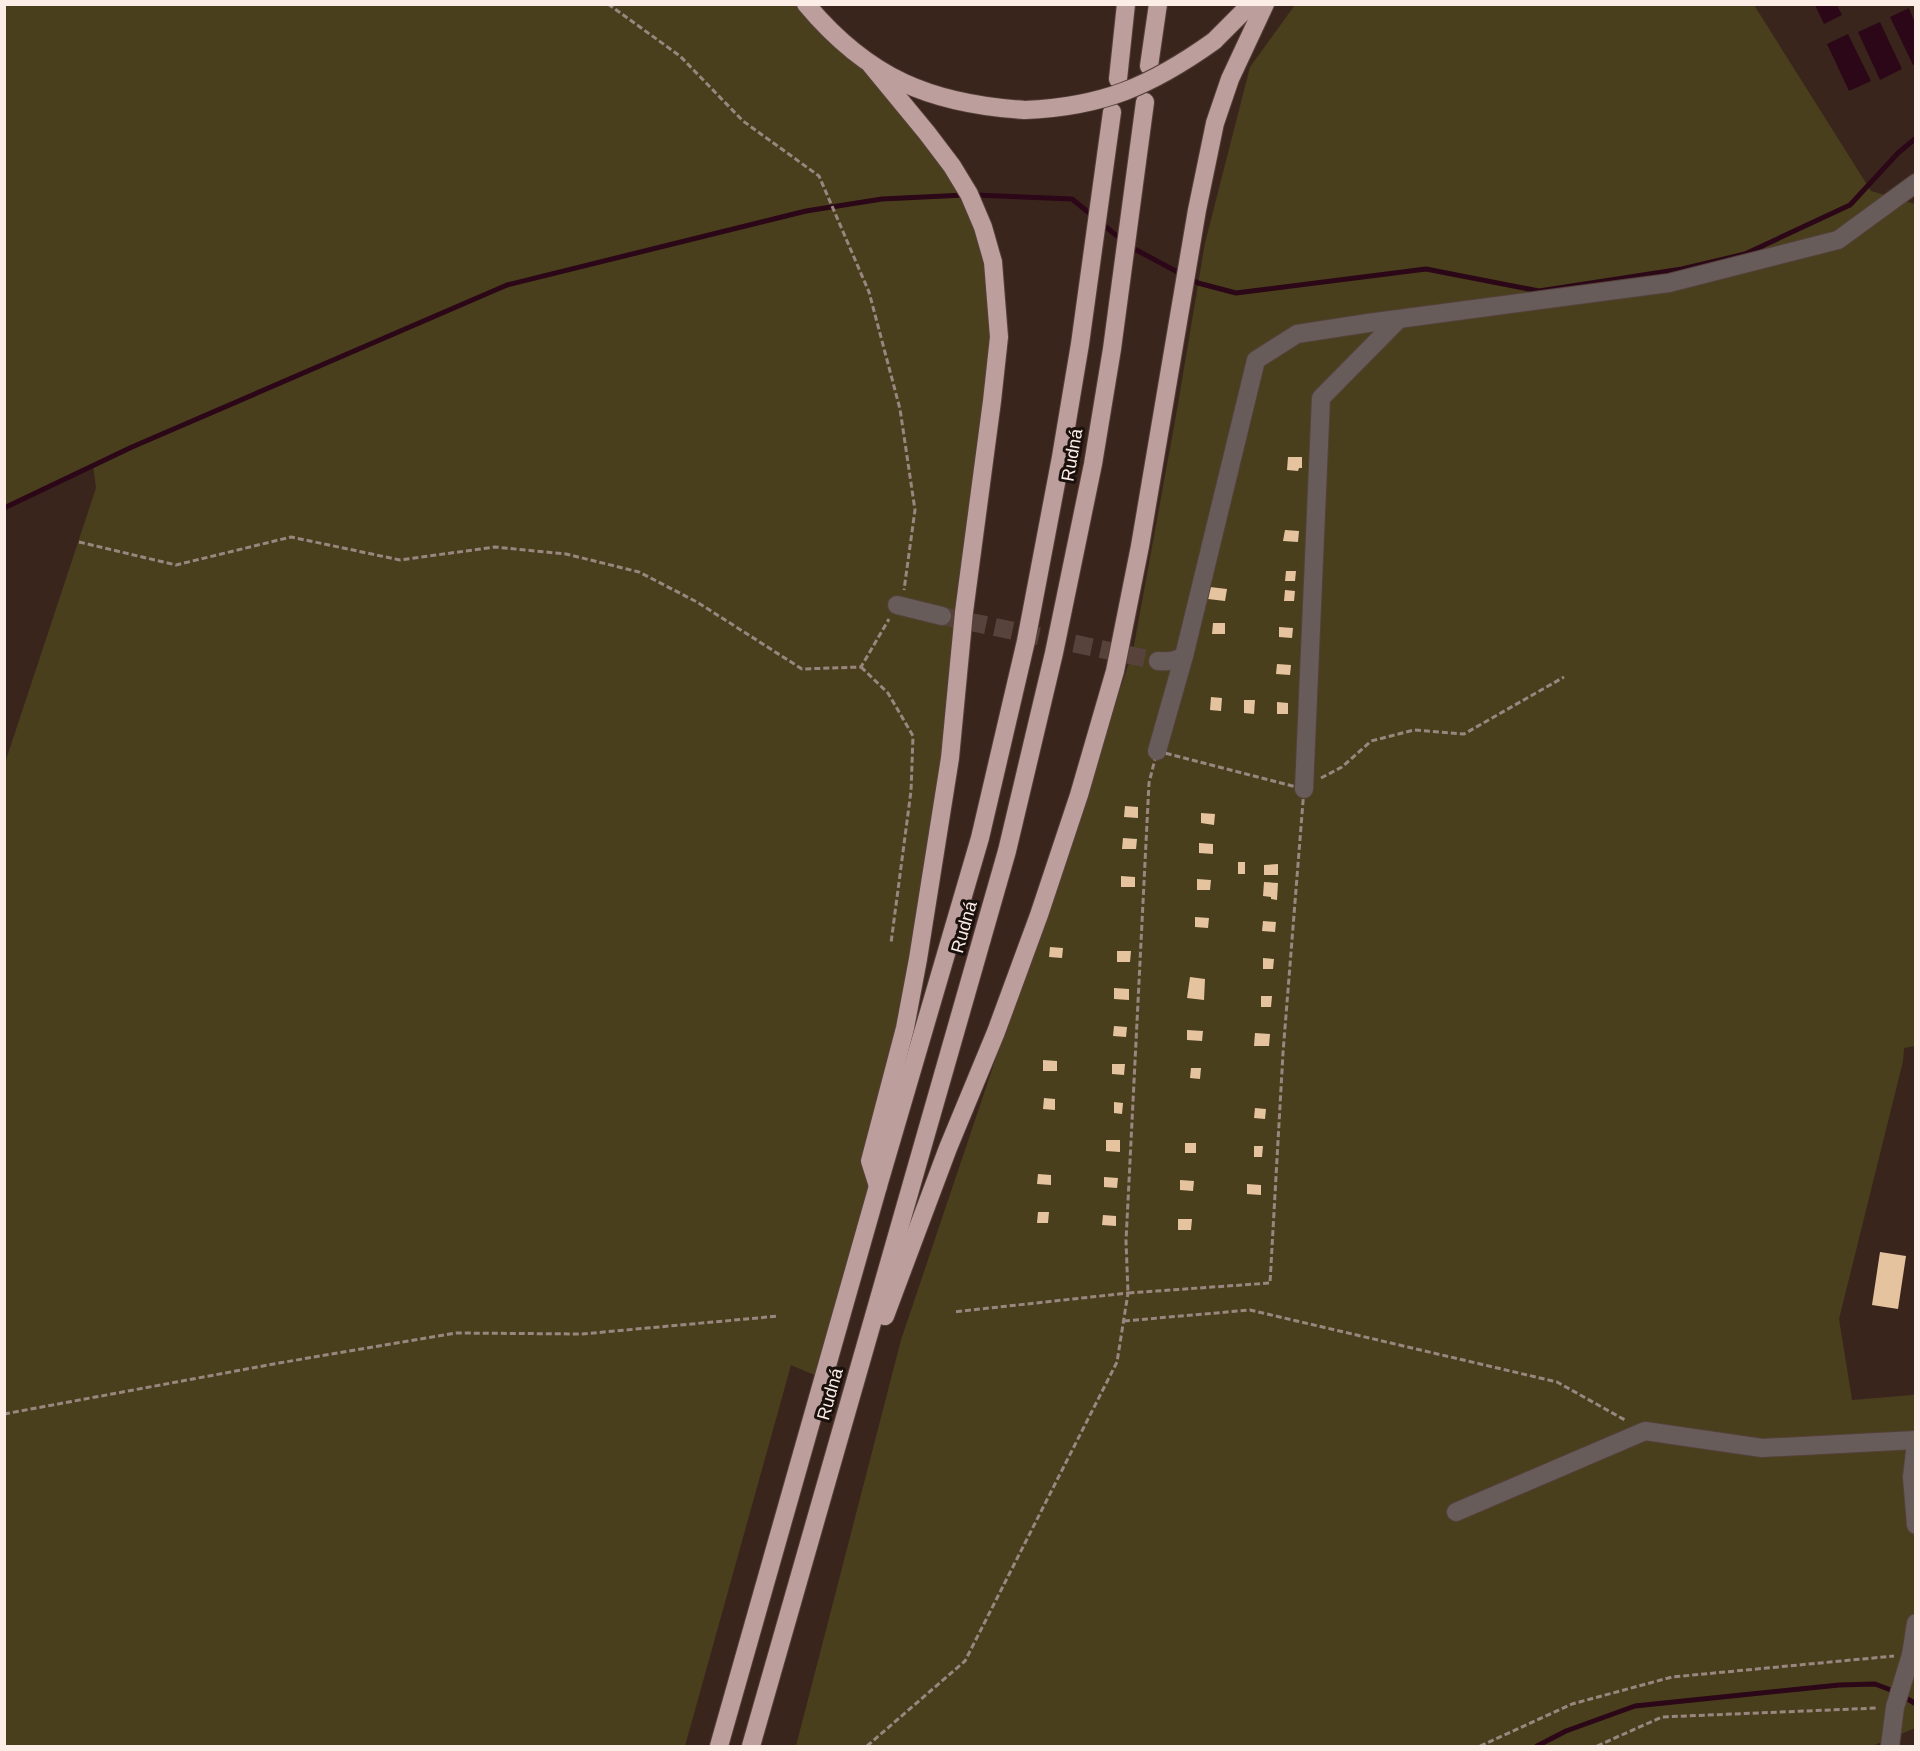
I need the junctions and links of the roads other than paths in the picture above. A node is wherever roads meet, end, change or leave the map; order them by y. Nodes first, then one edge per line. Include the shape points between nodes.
1 (806, 4) edge
2 (1126, 4) edge
3 (1158, 4) edge
4 (1251, 4) edge
5 (1265, 4) edge
6 (871, 65) junction
7 (1149, 66) dead end
8 (1118, 80) dead end
9 (1145, 102) dead end
10 (1112, 112) dead end
11 (1916, 183) edge
12 (1399, 319) junction
13 (897, 605) road end
14 (942, 616) tunnel mouth
15 (1185, 656) junction
16 (1158, 661) tunnel mouth
17 (1157, 751) road end
18 (1309, 784) road end
19 (878, 1186) junction
20 (846, 1415) junction
21 (1916, 1441) edge
22 (1456, 1512) dead end
23 (1916, 1525) edge
24 (1916, 1623) edge
25 (719, 1746) edge
26 (751, 1746) edge
27 (1890, 1746) edge

1 - 6 highway via 844,44
2 - 8 highway
3 - 7 highway
4 - 6 highway, bridge via 1214,41 1170,71 1119,94 1069,107 987,108 927,93
5 - 20 highway via 1230,79 1215,123 1138,557 1115,670 1079,795 996,1032
6 - 19 highway via 927,133 969,194 993,262 999,337 950,758 918,959 870,1161
9 - 20 highway, Rudná via 1093,464 1054,653 1007,851
10 - 19 highway, Rudná via 1078,356 1026,641 980,838
11 - 12 street via 1838,240 1827,243 1669,283
12 - 15 street via 1297,334 1256,360
12 - 18 street via 1321,398
13 - 14 street
15 - 16 street
15 - 17 street
19 - 25 highway, Rudná
20 - 26 highway, Rudná
21 - 22 street via 1762,1448 1646,1431
21 - 23 street via 1912,1477
24 - 27 street via 1895,1707

